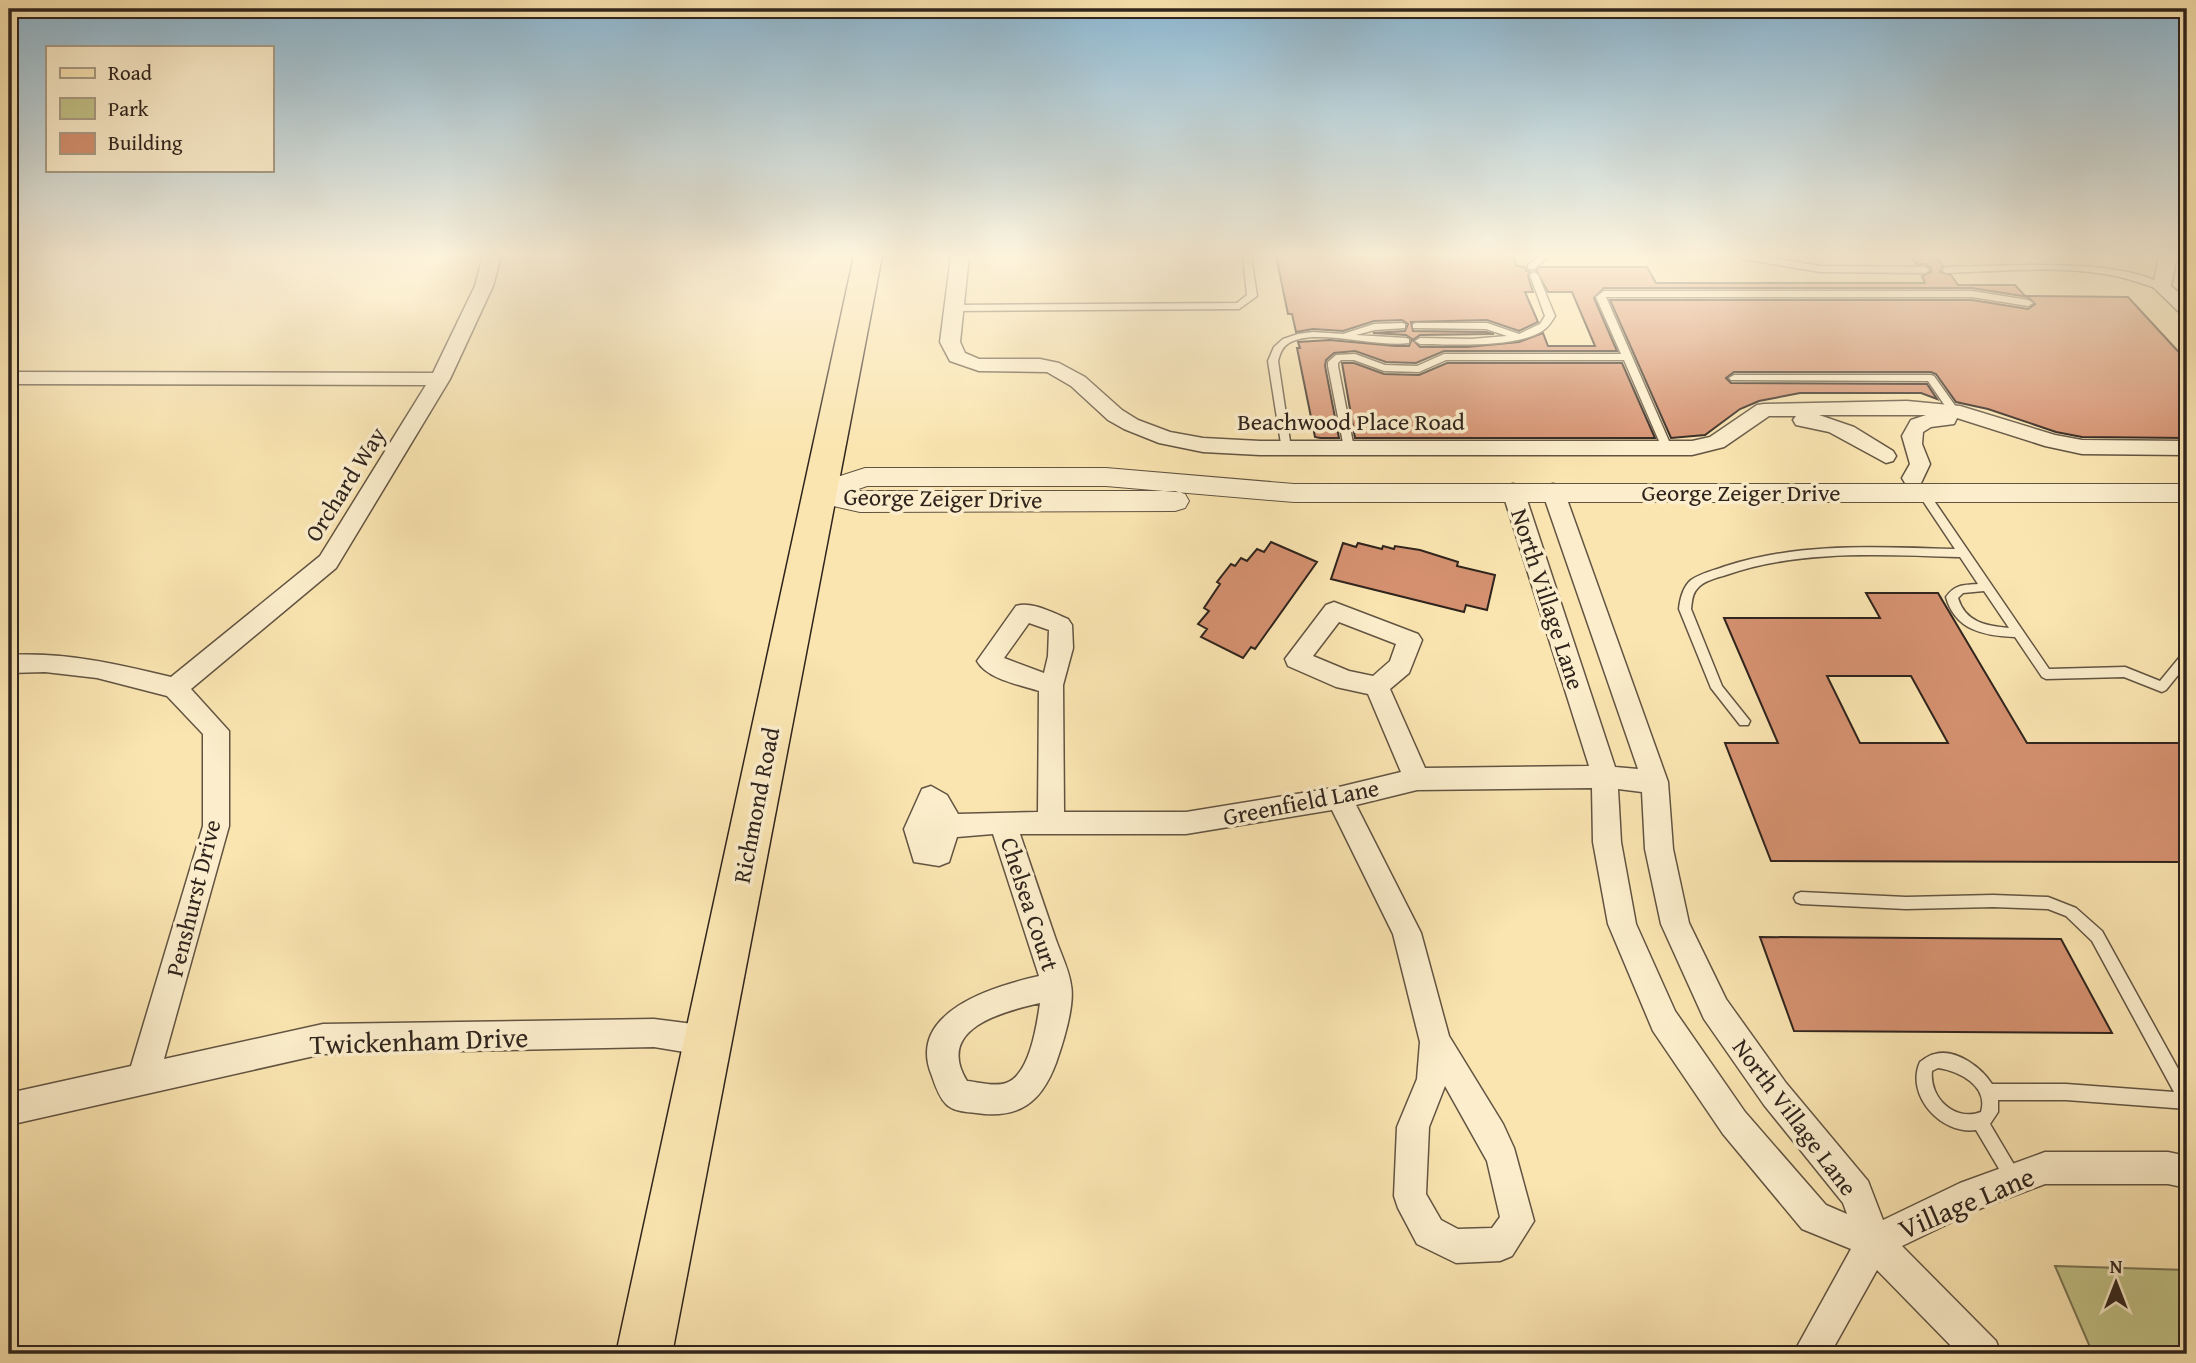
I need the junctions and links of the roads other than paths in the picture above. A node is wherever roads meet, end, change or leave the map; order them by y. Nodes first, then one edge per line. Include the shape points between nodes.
1 (468, 320) edge
2 (855, 320) edge
3 (953, 320) edge
4 (1549, 320) edge
5 (1611, 320) edge
6 (1402, 326) dead end
7 (1416, 326) dead end
8 (1347, 335) junction
9 (1517, 336) junction
10 (1406, 341) dead end
11 (1420, 341) dead end
12 (1627, 357) junction
13 (9, 378) edge
14 (1734, 378) dead end
15 (440, 379) junction
16 (1871, 407) junction
17 (1954, 411) junction
18 (1989, 419) junction
19 (1738, 429) junction
20 (1862, 441) junction
21 (1286, 448) junction
22 (1349, 448) junction
23 (1667, 448) junction
24 (2187, 448) edge
25 (1885, 456) junction
26 (1918, 472) junction
27 (1513, 491) junction
28 (1553, 491) junction
29 (819, 493) junction
30 (2187, 493) edge
31 (1965, 553) junction
32 (1988, 587) junction
33 (2018, 633) junction
34 (2187, 656) edge
35 (9, 664) edge
36 (1051, 685) dead end
37 (1377, 686) dead end
38 (175, 688) junction
39 (1744, 722) dead end
40 (1605, 777) junction
41 (1417, 779) junction
42 (1654, 782) junction
43 (1339, 798) junction
44 (1003, 823) junction
45 (1051, 824) junction
46 (948, 827) dead end
47 (1801, 898) dead end
48 (1058, 985) dead end
49 (709, 1041) junction
50 (1435, 1041) junction
51 (143, 1079) junction
52 (1987, 1092) junction
53 (2187, 1100) edge
54 (9, 1109) edge
55 (1980, 1122) junction
56 (2187, 1172) edge
57 (2015, 1179) junction
58 (1874, 1242) junction
59 (644, 1354) edge
60 (1811, 1354) edge
61 (1983, 1354) edge

1 - 15 street, Orchard Way
2 - 29 main road, Richmond Road
3 - 21 street, Beachwood Place Road via 950,348 963,361 1044,365 1059,370 1080,381 1119,417 1164,438 1214,446
4 - 9 lane via 1540,331
5 - 12 lane
6 - 8 lane via 1374,327
7 - 9 lane via 1487,326
8 - 10 lane
8 - 21 lane via 1299,336 1275,352
9 - 11 lane via 1488,341
12 - 22 lane via 1444,357 1419,369 1384,368 1359,358 1339,357 1333,366
12 - 23 lane
13 - 15 street
14 - 17 lane via 1931,377
15 - 38 street, Orchard Way via 328,562
16 - 17 street, Beachwood Place Road
16 - 19 street, Beachwood Place Road via 1764,410
16 - 20 street via 1853,426
16 - 25 street via 1867,421
16 - 26 street
17 - 18 street, Beachwood Place Road
18 - 24 street, Beachwood Place Road via 2082,447
18 - 26 street via 1942,419 1916,425 1911,437
19 - 20 street via 1813,419 1840,427
19 - 23 street, Beachwood Place Road via 1707,446
20 - 25 street
21 - 22 street, Beachwood Place Road
22 - 23 street, Beachwood Place Road
25 - 26 street
26 - 28 street, George Zeiger Drive
26 - 30 street, George Zeiger Drive
26 - 31 lane
27 - 28 street, George Zeiger Drive
27 - 29 street, George Zeiger Drive via 1294,493 1243,501 860,502
27 - 40 street, North Village Lane
28 - 42 street, North Village Lane
29 - 49 main road, Richmond Road
31 - 32 lane
31 - 39 lane via 1775,555 1695,583 1686,596 1685,609 1717,688
32 - 33 lane
32 - 33 lane via 1960,589 1952,597 1953,606 1965,621 1983,629
33 - 34 lane via 2046,674 2124,672 2162,687
35 - 38 street via 97,669
36 - 45 street
37 - 41 street
38 - 51 street, Penshurst Drive via 216,731 216,827
40 - 41 street, Greenfield Lane
40 - 42 street, Greenfield Lane
40 - 58 street, North Village Lane via 1607,842 1622,924 1664,1021 1734,1123 1814,1217
41 - 43 street, Greenfield Lane
42 - 58 street, North Village Lane via 1659,849 1675,924 1709,997 1775,1094 1856,1193
43 - 45 street, Greenfield Lane via 1186,823
43 - 50 street via 1407,933
44 - 45 street, Greenfield Lane
44 - 46 street, Greenfield Lane
44 - 48 street, Chelsea Court
47 - 53 lane via 2048,903 2071,912 2097,936
49 - 51 street, Twickenham Drive via 654,1033 323,1039
49 - 59 main road, Richmond Road
50 - 50 street via 1503,1159 1517,1221 1500,1244 1455,1246 1429,1232 1410,1196 1413,1127 1432,1079
51 - 54 street, Twickenham Drive
52 - 53 lane
52 - 55 lane via 1992,1102
52 - 55 lane via 1973,1072 1955,1062 1937,1060 1925,1067 1926,1094 1943,1113 1956,1120
55 - 57 lane
56 - 57 street, Village Lane via 2045,1168
57 - 58 street, Village Lane
58 - 60 street, Village Lane
58 - 61 street

